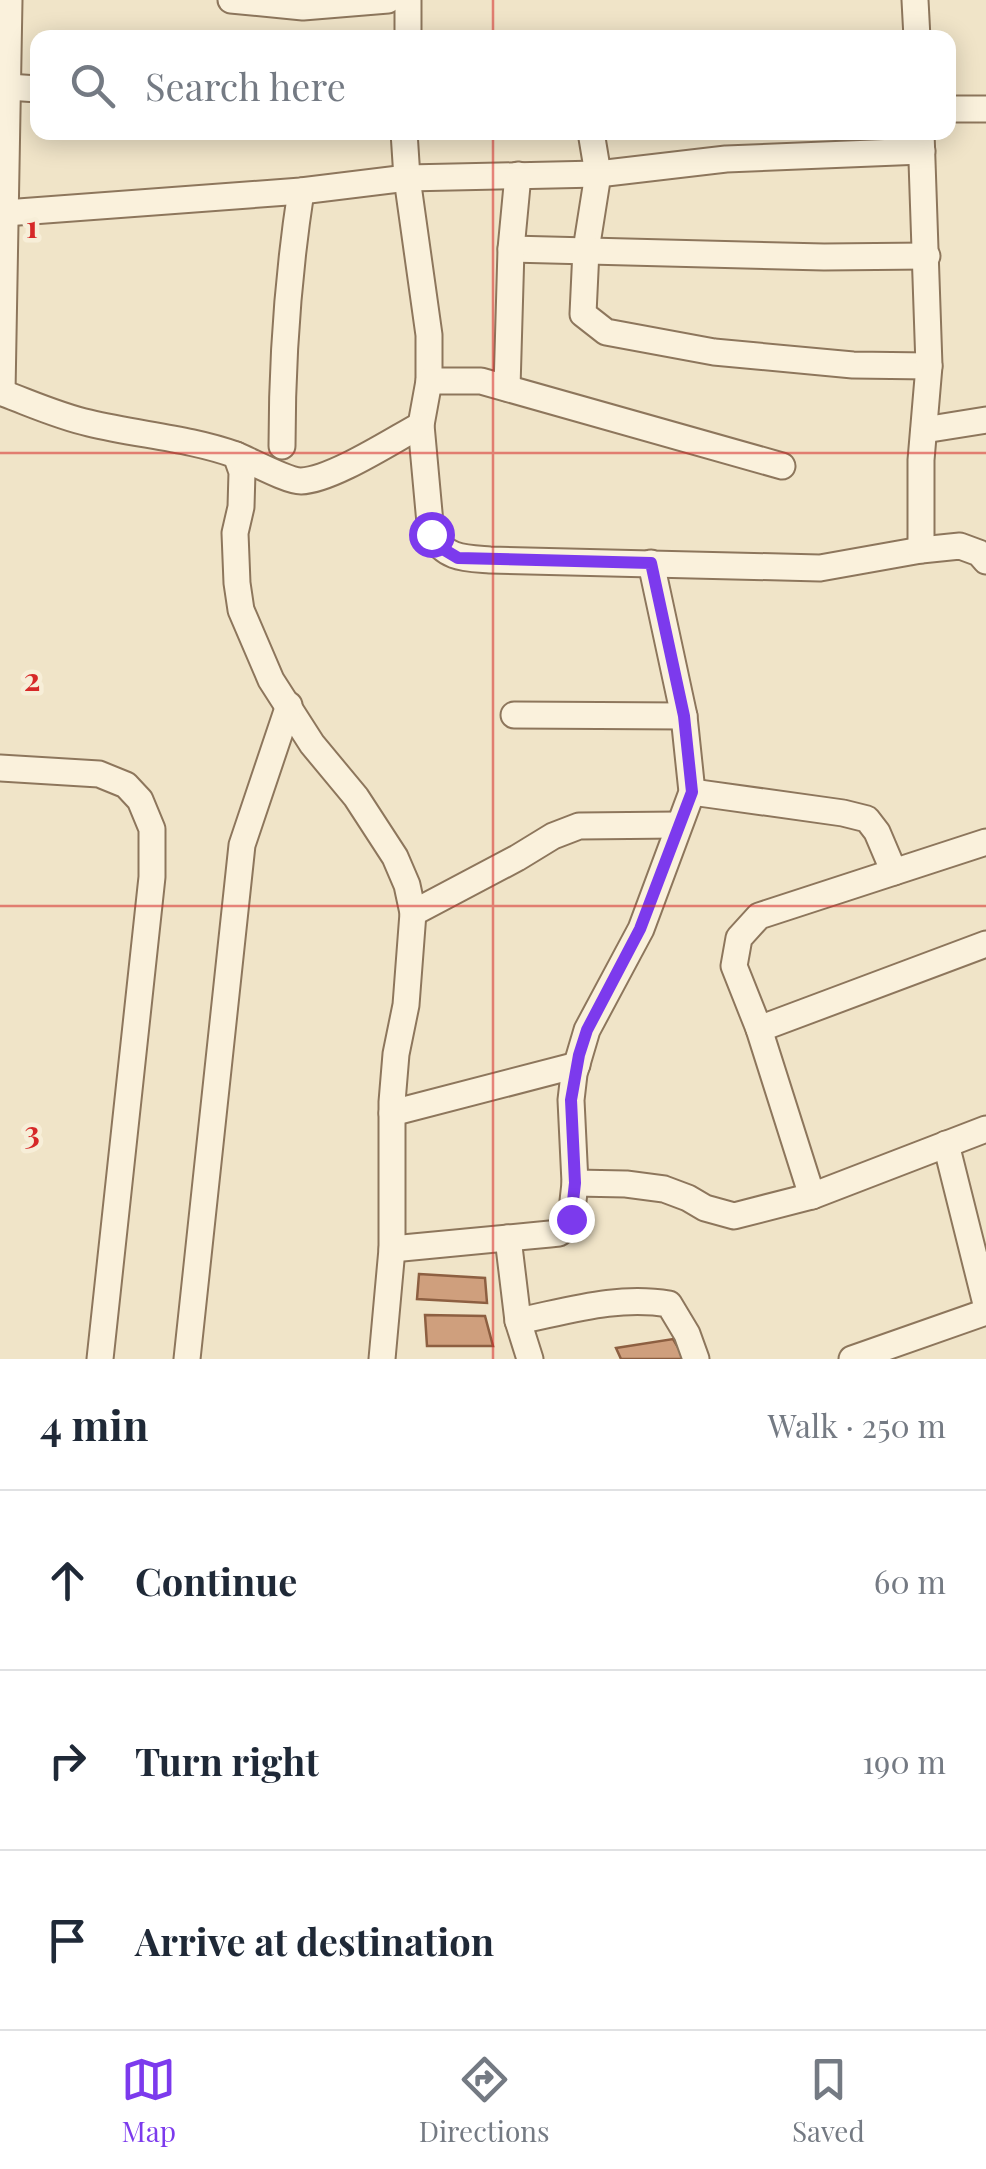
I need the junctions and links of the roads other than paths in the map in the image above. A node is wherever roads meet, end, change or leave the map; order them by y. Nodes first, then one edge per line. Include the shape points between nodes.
1 (9, 0) edge
2 (231, 0) edge
3 (388, 0) edge
4 (408, 0) edge
5 (915, 0) edge
6 (408, 30) edge
7 (917, 30) edge
8 (5, 84) edge
9 (30, 87) edge
10 (956, 109) edge
11 (986, 109) edge
12 (405, 140) edge
13 (592, 140) edge
14 (922, 142) edge
15 (598, 174) junction
16 (518, 175) junction
17 (408, 178) junction
18 (300, 191) junction
19 (5, 213) junction
20 (510, 248) junction
21 (586, 250) junction
22 (927, 256) junction
23 (930, 366) junction
24 (429, 382) junction
25 (507, 388) junction
26 (1, 392) edge
27 (986, 420) edge
28 (421, 425) junction
29 (924, 430) junction
30 (282, 446) dead end
31 (236, 455) junction
32 (782, 466) dead end
33 (922, 550) junction
34 (986, 560) edge
35 (651, 563) junction
36 (288, 704) junction
37 (514, 715) dead end
38 (684, 716) junction
39 (0, 768) edge
40 (692, 792) junction
41 (678, 826) junction
42 (986, 842) edge
43 (894, 872) junction
44 (413, 913) junction
45 (986, 944) edge
46 (759, 1029) junction
47 (577, 1065) junction
48 (392, 1113) junction
49 (986, 1129) edge
50 (946, 1144) junction
51 (575, 1183) junction
52 (812, 1196) junction
53 (508, 1238) junction
54 (392, 1249) junction
55 (986, 1304) edge
56 (986, 1312) edge
57 (518, 1322) junction
58 (100, 1359) edge
59 (187, 1359) edge
60 (382, 1359) edge
61 (530, 1359) edge
62 (696, 1359) edge
63 (852, 1359) edge

1 - 8 street
2 - 3 street via 303,7
4 - 6 street
5 - 7 street
8 - 9 street
8 - 19 street
10 - 11 street
12 - 17 street
13 - 15 street
14 - 15 street
14 - 22 street
15 - 16 street
15 - 21 street
16 - 17 street
16 - 20 street
17 - 18 street
17 - 24 street via 427,309
18 - 19 street
18 - 30 street
19 - 26 street
20 - 21 street
20 - 25 street
21 - 22 street
21 - 23 street via 583,314 606,332 714,352
22 - 23 street
23 - 29 street
24 - 25 street via 482,381
24 - 28 street
25 - 32 street
26 - 31 street via 90,424
27 - 29 street
28 - 31 street via 330,473 301,481
28 - 35 street via 431,534 438,546 458,558
29 - 33 street
31 - 36 street via 242,472 235,533 241,610 270,680
33 - 34 street via 960,546
33 - 35 street via 820,568
35 - 38 street
36 - 44 street via 395,858
36 - 59 street via 242,845
37 - 38 street
38 - 40 street
39 - 58 street via 99,774 126,785 152,829
40 - 41 street
40 - 43 street via 867,819
41 - 44 street via 579,826
41 - 47 street via 640,929 587,1030
42 - 43 street
43 - 46 street via 759,916 739,938 734,966
44 - 48 street
45 - 46 street
46 - 52 street
47 - 48 street
47 - 51 street via 571,1100
48 - 54 street
49 - 50 street
50 - 52 street
50 - 55 street
51 - 52 street via 664,1189 734,1216
51 - 53 street via 568,1226
53 - 54 street
53 - 57 street
54 - 60 street
56 - 63 street
57 - 61 street
57 - 62 street via 619,1301 669,1304

